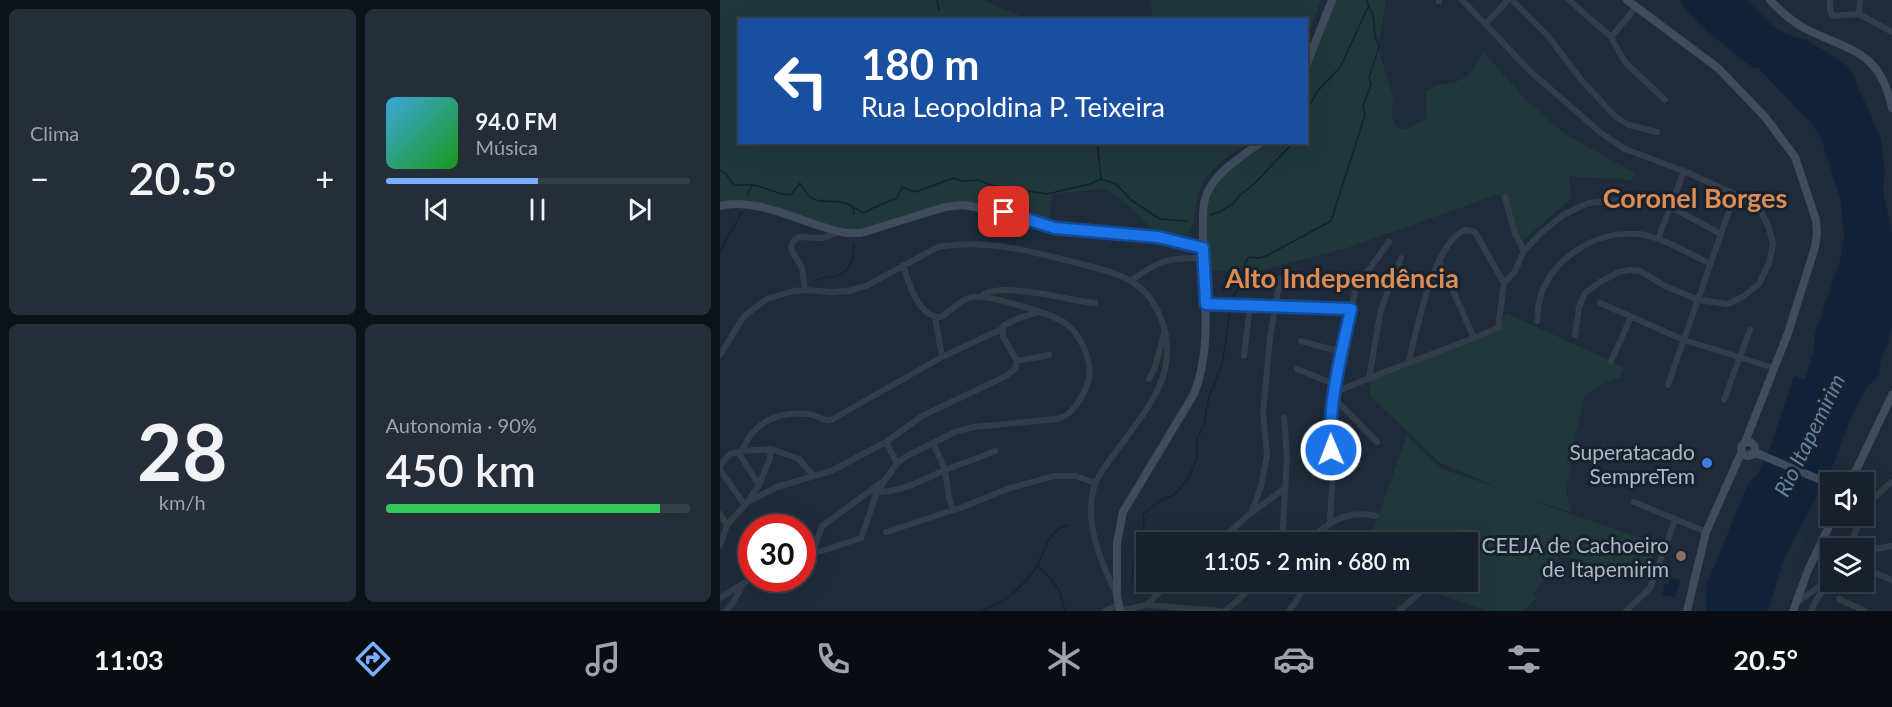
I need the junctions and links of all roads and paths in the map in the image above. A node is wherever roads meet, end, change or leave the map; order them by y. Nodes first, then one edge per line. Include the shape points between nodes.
1 (1325, 0) edge
2 (1332, 0) edge
3 (1462, 0) edge
4 (1510, 0) edge
5 (1569, 0) edge
6 (1627, 0) edge
7 (1770, 0) edge
8 (1830, 0) edge
9 (1860, 0) edge
10 (1636, 7) junction
11 (1859, 14) junction
12 (1486, 23) junction
13 (1322, 27) junction
14 (1892, 32) edge
15 (1611, 37) junction
16 (1308, 61) edge
17 (1665, 100) dead end
18 (1892, 108) edge
19 (1657, 132) dead end
20 (1258, 144) edge
21 (1684, 171) junction
22 (1735, 194) junction
23 (1505, 197) dead end
24 (720, 206) edge
25 (1669, 206) junction
26 (840, 232) junction
27 (1720, 234) junction
28 (1658, 239) junction
29 (1389, 242) dead end
30 (1203, 248) junction
31 (1524, 251) junction
32 (1203, 258) junction
33 (1401, 258) dead end
34 (1439, 260) junction
35 (1711, 264) junction
36 (903, 265) junction
37 (1280, 278) dead end
38 (1132, 280) junction
39 (1504, 284) junction
40 (805, 290) junction
41 (981, 296) junction
42 (1699, 300) junction
43 (1095, 303) dead end
44 (1600, 303) dead end
45 (1206, 304) junction
46 (1250, 306) junction
47 (1276, 306) junction
48 (1351, 309) junction
49 (1038, 312) junction
50 (936, 317) junction
51 (1631, 317) junction
52 (1537, 321) dead end
53 (1002, 329) junction
54 (1750, 330) dead end
55 (1165, 331) junction
56 (1575, 335) dead end
57 (1474, 338) junction
58 (1684, 340) junction
59 (1301, 341) dead end
60 (1341, 352) junction
61 (720, 355) edge
62 (1049, 355) dead end
63 (1244, 356) dead end
64 (942, 357) junction
65 (1740, 357) junction
66 (1017, 361) junction
67 (1409, 361) junction
68 (1611, 361) dead end
69 (1774, 368) junction
70 (1297, 369) dead end
71 (1369, 378) junction
72 (1149, 379) dead end
73 (1334, 384) junction
74 (1668, 385) dead end
75 (1334, 395) junction
76 (1892, 395) edge
77 (1724, 400) dead end
78 (1284, 418) dead end
79 (886, 442) junction
80 (1377, 442) dead end
81 (933, 443) junction
82 (771, 449) junction
83 (1752, 451) junction
84 (740, 452) junction
85 (995, 452) dead end
86 (897, 463) junction
87 (720, 465) edge
88 (720, 470) edge
89 (945, 470) junction
90 (1855, 472) edge
91 (814, 476) junction
92 (884, 480) junction
93 (1820, 480) edge
94 (1892, 482) edge
95 (1095, 483) junction
96 (759, 485) junction
97 (1284, 489) junction
98 (877, 492) junction
99 (1874, 498) edge
100 (1634, 502) dead end
101 (747, 503) junction
102 (953, 510) junction
103 (1251, 513) junction
104 (720, 514) edge
105 (1376, 516) dead end
106 (1675, 520) junction
107 (1330, 521) junction
108 (727, 525) junction
109 (1829, 526) edge
110 (886, 532) dead end
111 (1229, 532) edge
112 (1282, 532) edge
113 (1318, 532) edge
114 (1706, 532) junction
115 (816, 543) edge
116 (720, 544) edge
117 (1892, 546) edge
118 (1874, 550) edge
119 (816, 553) edge
120 (1874, 573) edge
121 (1892, 580) edge
122 (738, 587) edge
123 (1820, 588) edge
124 (738, 592) edge
125 (1160, 592) edge
126 (1247, 592) edge
127 (1302, 592) edge
128 (1421, 592) edge
129 (1822, 592) edge
130 (720, 598) edge
131 (1839, 600) dead end
132 (1146, 605) junction
133 (1122, 607) edge
134 (1794, 607) edge
135 (726, 611) edge
136 (1105, 611) edge
137 (1220, 611) edge
138 (1225, 611) edge
139 (1289, 611) edge
140 (1399, 611) edge
141 (1626, 611) edge
142 (1687, 611) edge
143 (1811, 611) edge
144 (1865, 611) edge

1 - 13 street
2 - 13 street
3 - 12 street
4 - 12 street
4 - 19 street via 1548,36 1617,118
5 - 15 street
6 - 10 street
7 - 18 street via 1797,24 1859,52 1872,63 1883,79
8 - 11 street via 1833,16
9 - 11 street
10 - 15 street
10 - 69 street via 1729,78 1795,156 1816,220 1817,235
11 - 14 street
12 - 21 street via 1532,72 1606,137 1625,149
13 - 16 street
15 - 17 street via 1625,62
20 - 30 street via 1230,166 1207,192
21 - 22 street
21 - 25 street
22 - 27 street
22 - 42 street via 1760,209 1773,244 1769,263 1759,284 1744,296 1728,304
23 - 31 street
24 - 26 street via 753,206
25 - 27 street
25 - 28 street
25 - 31 street via 1618,200 1589,203 1562,216
26 - 30 street via 861,233 963,205 1004,212 1055,228 1158,237
26 - 40 street via 823,238 795,239 791,246 802,268
27 - 35 street
28 - 35 street
28 - 52 street via 1637,234 1591,241 1566,258 1550,276 1539,302
29 - 48 street via 1359,283
30 - 32 street
31 - 39 street
32 - 38 street via 1169,259
32 - 45 street
33 - 71 street via 1381,309
34 - 39 street via 1456,234 1475,232
34 - 57 street
34 - 67 street
35 - 42 street
36 - 38 street via 938,247 967,244 1020,250
36 - 40 street via 866,286 848,291
36 - 50 street via 909,288 928,314
37 - 47 street
38 - 55 street via 1152,300
39 - 57 street via 1498,328
40 - 61 street via 757,305 744,316
41 - 43 street via 990,291 1031,292
41 - 49 street
41 - 50 street via 966,299
42 - 56 street via 1640,271 1619,272 1585,293
42 - 58 street
44 - 51 street
45 - 46 street
45 - 133 street via 1203,361 1197,386 1123,512 1117,543
46 - 47 street
46 - 63 street
47 - 48 street
47 - 103 street via 1263,413 1267,455
48 - 60 street
49 - 53 street via 1005,323
49 - 81 street via 1065,323 1077,336 1088,363 1089,377 1069,414 1038,422 974,427
50 - 64 street
51 - 58 street
51 - 68 street
53 - 64 street
53 - 66 street
54 - 65 street
55 - 72 street
55 - 95 street via 1168,350 1163,380
57 - 67 street
58 - 65 street
58 - 74 street
59 - 60 street
60 - 73 street
62 - 66 street
64 - 84 street via 831,420 811,414 788,414 765,420
65 - 69 street
65 - 77 street
66 - 79 street via 1015,369 1006,376 922,416
67 - 71 street
69 - 83 street via 1750,430
70 - 73 street
71 - 75 street
73 - 75 street
75 - 80 street
75 - 107 street
76 - 90 street
78 - 97 street
79 - 86 street
79 - 91 street
81 - 86 street
81 - 89 street
82 - 84 street
82 - 91 street via 799,459
82 - 96 street
83 - 93 street
83 - 114 street via 1737,461
84 - 87 street via 730,454
84 - 96 street
85 - 89 street
86 - 92 street
88 - 101 street
89 - 98 street via 907,488
89 - 102 street
91 - 101 street via 777,487
92 - 98 street
92 - 115 street via 822,526
94 - 99 street
95 - 102 street via 1076,476 1054,476
95 - 133 street via 1091,515 1094,537
96 - 101 street
97 - 103 street
97 - 112 street
98 - 119 street via 861,538
100 - 106 street
101 - 108 street
102 - 110 street
103 - 111 street
104 - 108 street
105 - 107 street via 1365,513
106 - 114 street
106 - 141 street via 1650,588
107 - 113 street
108 - 116 street
109 - 134 street
114 - 142 street
117 - 118 street
120 - 121 street
122 - 130 street
123 - 134 street
124 - 135 street
125 - 132 street
126 - 138 street
127 - 139 street
128 - 140 street
129 - 143 street
131 - 144 street
132 - 133 street
132 - 137 street
133 - 136 street

